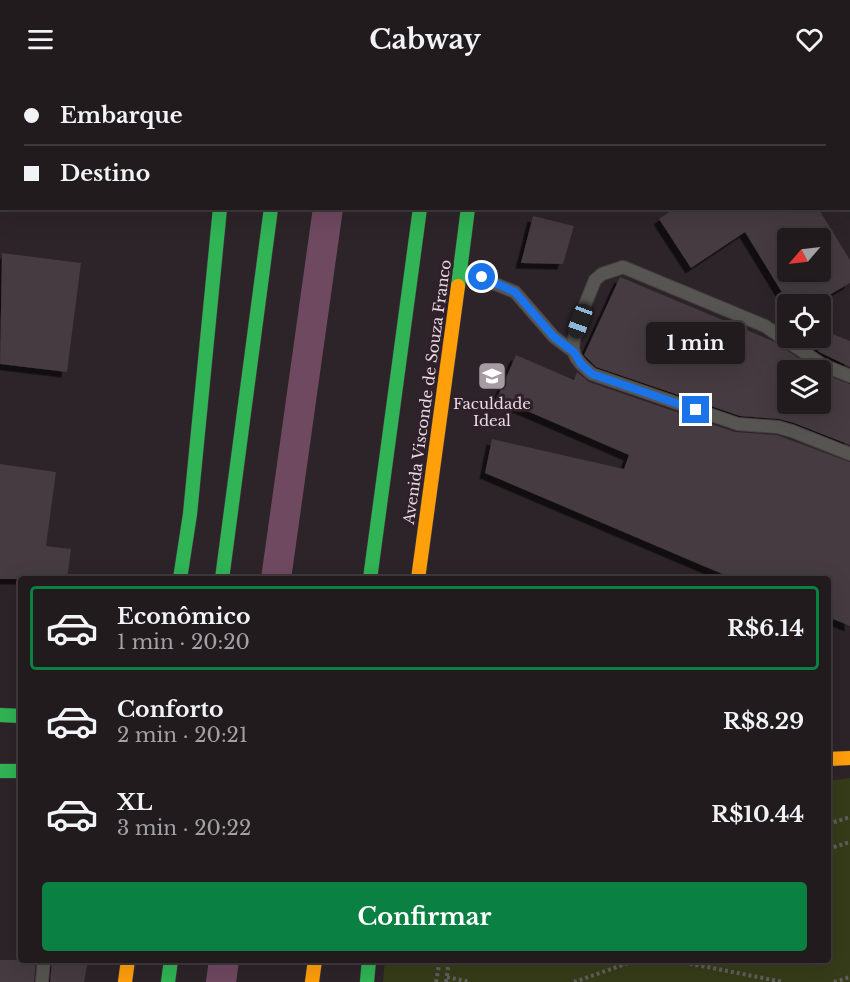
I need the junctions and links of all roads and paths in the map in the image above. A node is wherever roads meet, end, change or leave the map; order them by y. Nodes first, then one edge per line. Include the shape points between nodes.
1 (220, 210) edge
2 (271, 210) edge
3 (420, 210) edge
4 (468, 210) edge
5 (217, 231) junction
6 (460, 269) junction
7 (227, 276) dead end
8 (239, 331) dead end
9 (574, 352) junction
10 (249, 375) junction
11 (850, 376) edge
12 (850, 454) edge
13 (180, 576) edge
14 (222, 576) edge
15 (370, 576) edge
16 (418, 576) edge
17 (0, 715) edge
18 (18, 716) edge
19 (850, 758) edge
20 (831, 759) edge
21 (0, 771) edge
22 (18, 771) edge
23 (850, 817) edge
24 (831, 824) edge
25 (850, 842) edge
26 (831, 848) edge
27 (44, 963) edge
28 (127, 963) edge
29 (171, 963) edge
30 (315, 963) edge
31 (369, 963) edge
32 (439, 963) edge
33 (449, 963) edge
34 (628, 963) edge
35 (698, 963) edge
36 (850, 977) edge
37 (446, 979) edge
38 (42, 982) edge
39 (124, 982) edge
40 (168, 982) edge
41 (312, 982) edge
42 (367, 982) edge
43 (436, 982) edge
44 (470, 982) edge
45 (574, 982) edge
46 (783, 982) edge
47 (834, 982) edge

1 - 5 main road
2 - 10 main road
3 - 15 main road, Avenida Visconde de Souza Franco
4 - 6 main road, Avenida Visconde de Souza Franco
5 - 7 main road
5 - 13 main road
6 - 9 lane via 515,292 554,337
6 - 16 main road, Avenida Visconde de Souza Franco
8 - 10 main road
9 - 11 lane via 573,341 595,280 623,267 765,326 823,365
9 - 12 lane via 592,374 738,424 792,431
10 - 14 main road
17 - 18 main road
19 - 20 main road
21 - 22 main road
23 - 24 path
25 - 26 path
27 - 38 lane
28 - 39 main road
29 - 40 main road
30 - 41 main road
31 - 42 main road
32 - 43 path
33 - 37 path
34 - 45 path
35 - 46 path
36 - 47 path
37 - 44 path

